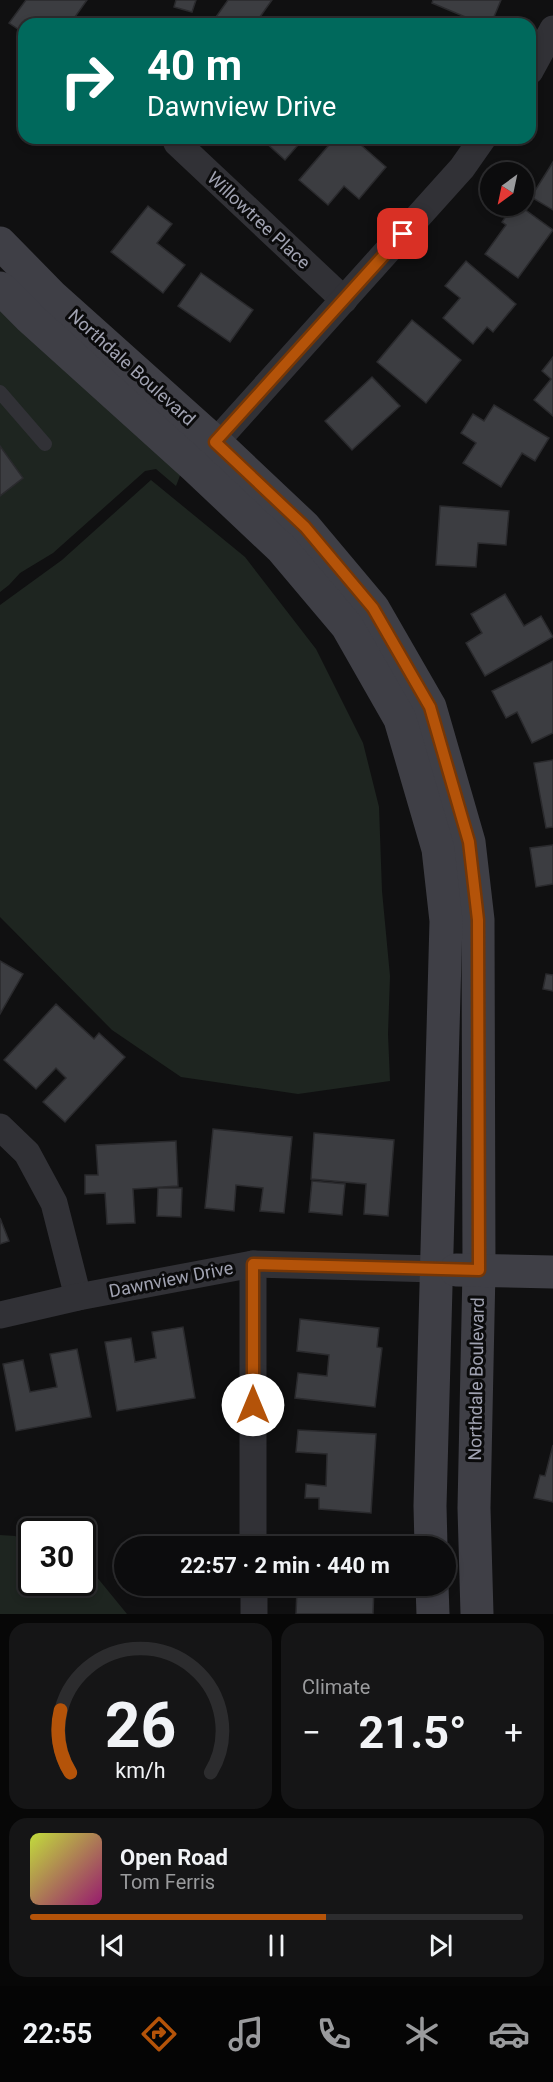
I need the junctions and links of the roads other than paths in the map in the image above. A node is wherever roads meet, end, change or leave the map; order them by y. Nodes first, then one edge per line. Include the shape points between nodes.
1 (553, 29) edge
2 (540, 66) edge
3 (177, 144) edge
4 (479, 144) edge
5 (0, 243) edge
6 (0, 288) edge
7 (344, 300) junction
8 (0, 392) edge
9 (45, 444) dead end
10 (204, 454) junction
11 (0, 1127) edge
12 (253, 1264) junction
13 (436, 1269) junction
14 (479, 1270) junction
15 (553, 1272) edge
16 (78, 1297) junction
17 (0, 1315) edge
18 (254, 1536) edge
19 (431, 1536) edge
20 (254, 1596) edge
21 (432, 1596) edge
22 (254, 1614) edge
23 (433, 1614) edge
24 (477, 1614) edge

1 - 2 street
3 - 7 street, Willowtree Place
4 - 7 street
5 - 10 street, Northdale Boulevard
6 - 10 street, Northdale Boulevard via 30,318
7 - 10 street
8 - 9 lane
10 - 13 street, Northdale Boulevard via 347,626 400,719 438,849 446,921
10 - 14 street, Northdale Boulevard via 305,527 373,608 430,707 469,842 478,920
11 - 16 street via 27,1153 54,1203
12 - 13 street, Dawnview Drive
12 - 16 street, Dawnview Drive
12 - 18 street
13 - 14 street, Dawnview Drive
13 - 19 street, Northdale Boulevard
14 - 15 street, Dawnview Drive
14 - 24 street, Northdale Boulevard via 474,1508
16 - 17 street, Dawnview Drive
20 - 22 street
21 - 23 street

